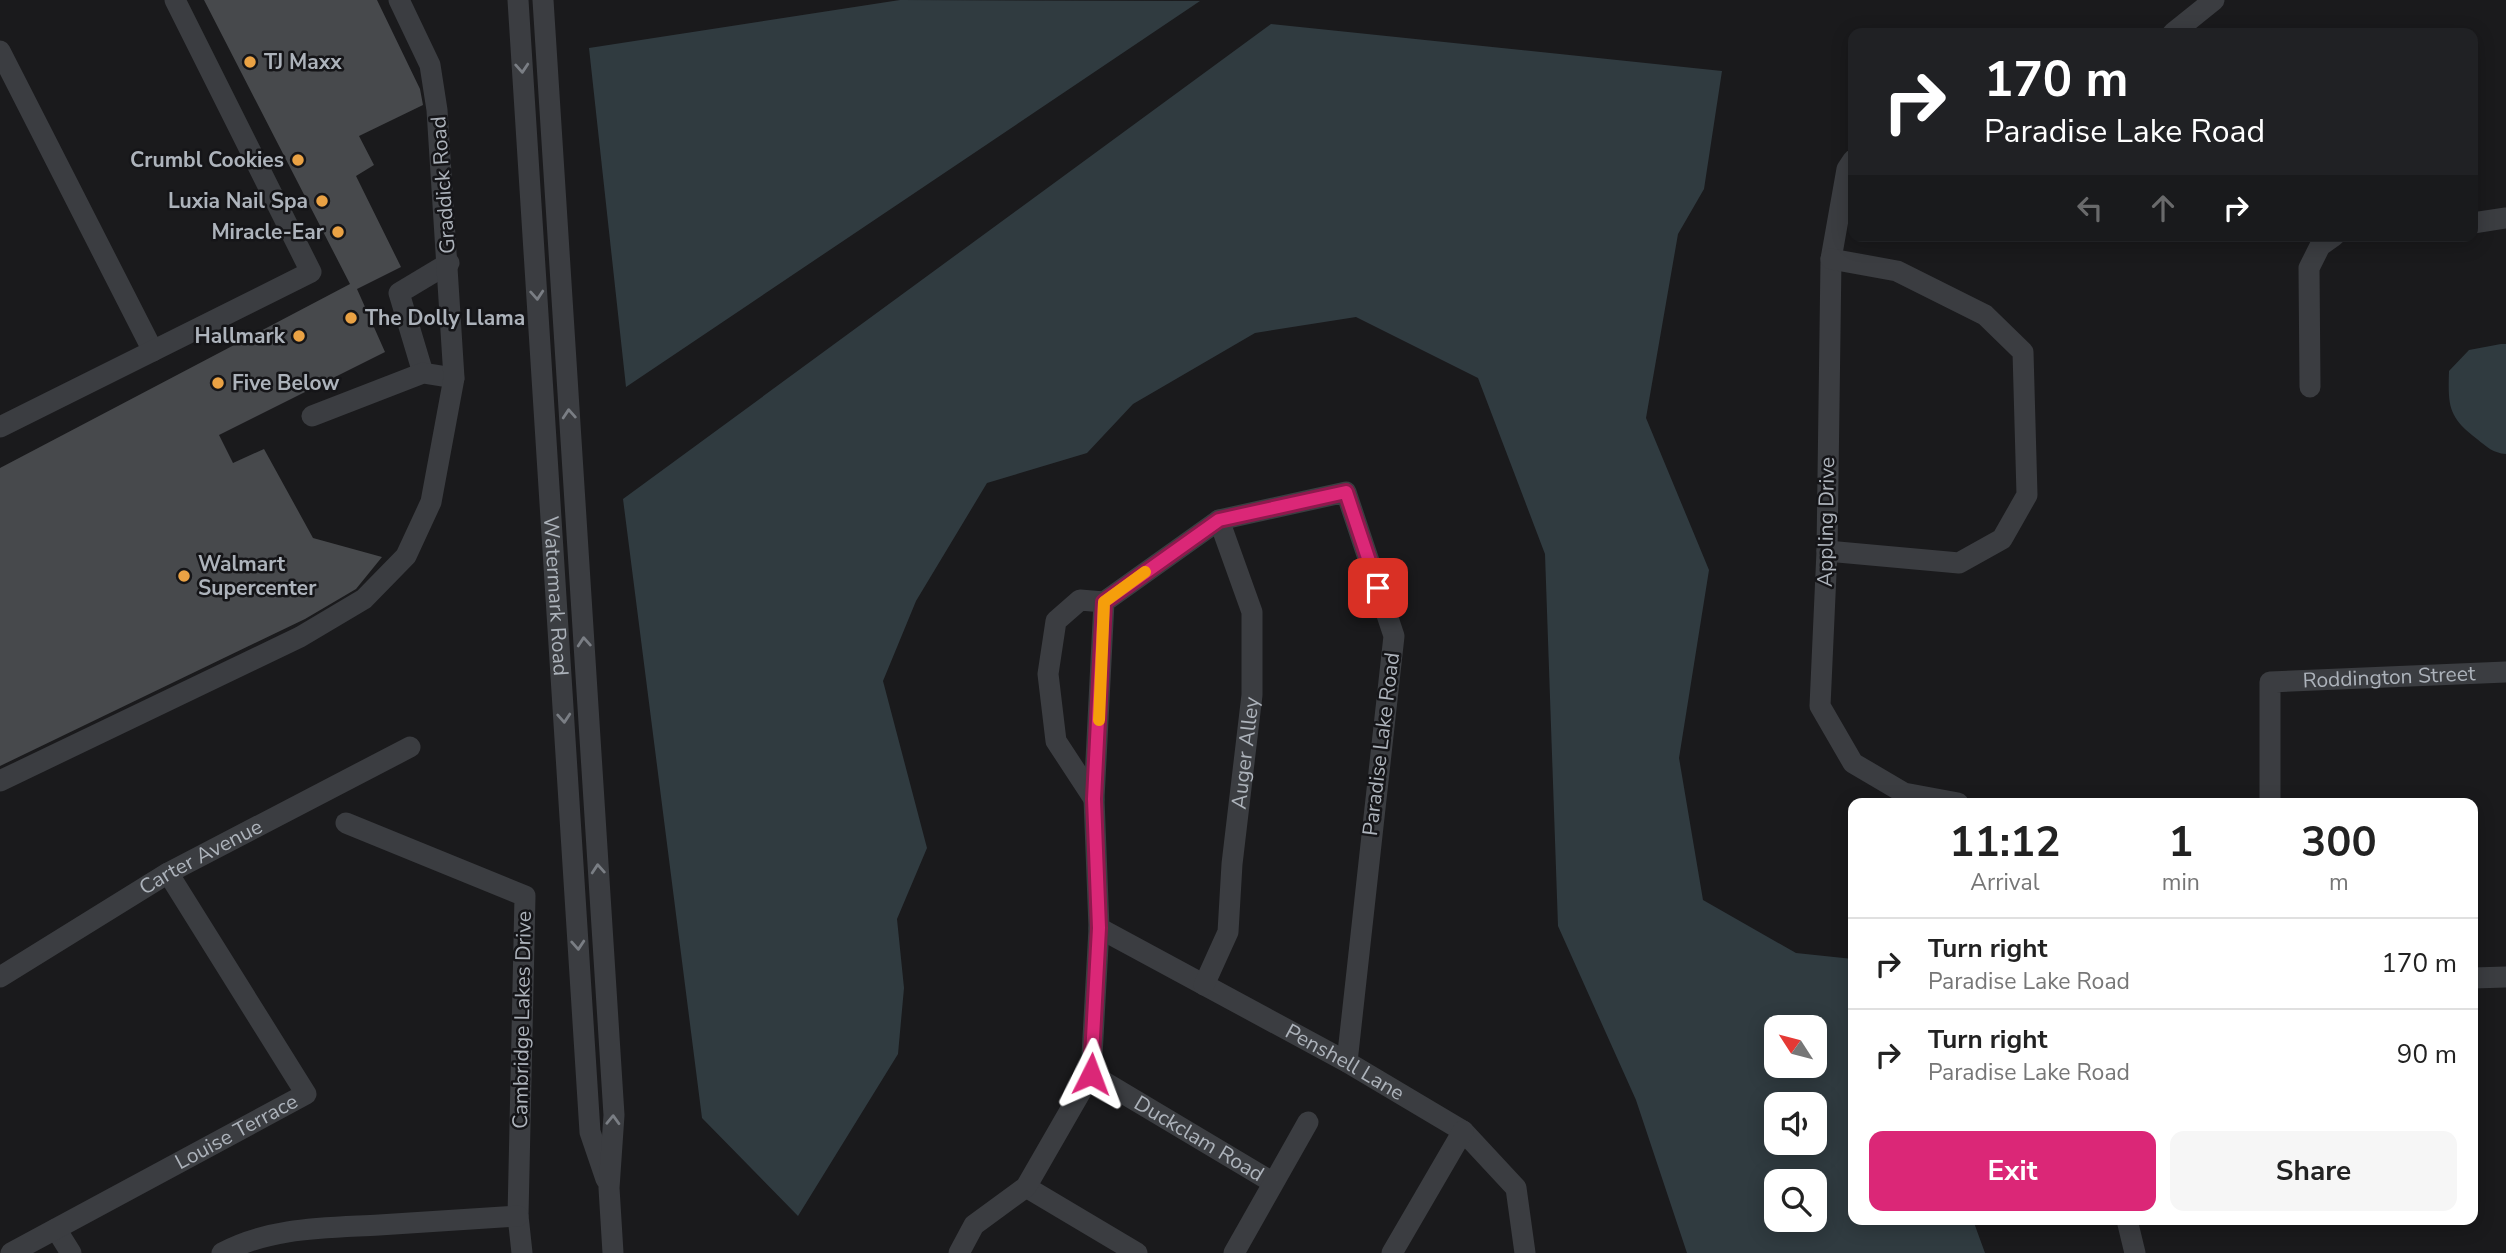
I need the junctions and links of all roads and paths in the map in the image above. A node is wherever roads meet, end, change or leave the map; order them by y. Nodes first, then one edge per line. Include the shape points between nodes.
1 (176, 0) edge
2 (399, 0) edge
3 (518, 0) edge
4 (542, 0) edge
5 (2214, 0) edge
6 (2179, 28) edge
7 (0, 51) edge
8 (1848, 168) edge
9 (2506, 218) edge
10 (2478, 222) edge
11 (2325, 242) edge
12 (1831, 259) junction
13 (449, 264) junction
14 (153, 351) junction
15 (423, 373) junction
16 (454, 378) junction
17 (2309, 387) dead end
18 (312, 416) dead end
19 (0, 427) edge
20 (1219, 520) junction
21 (1827, 551) junction
22 (1104, 602) junction
23 (2506, 672) edge
24 (410, 747) dead end
25 (0, 780) edge
26 (1931, 798) edge
27 (2270, 798) edge
28 (1094, 799) junction
29 (346, 823) dead end
30 (167, 873) junction
31 (1099, 928) junction
32 (0, 977) edge
33 (2506, 977) edge
34 (2478, 978) edge
35 (1204, 985) junction
36 (1347, 1062) junction
37 (1091, 1074) junction
38 (1308, 1122) dead end
39 (1464, 1131) junction
40 (1272, 1182) junction
41 (1026, 1187) junction
42 (609, 1188) junction
43 (518, 1216) junction
44 (2128, 1225) edge
45 (56, 1229) junction
46 (11, 1253) edge
47 (71, 1253) edge
48 (222, 1253) edge
49 (522, 1253) edge
50 (613, 1253) edge
51 (959, 1253) edge
52 (1137, 1253) edge
53 (1234, 1253) edge
54 (1392, 1253) edge
55 (1525, 1253) edge
56 (2135, 1253) edge

1 - 14 street via 311,272
2 - 13 street, Graddick Road via 430,65
3 -> 42 street, Watermark Road via 590,1132
42 -> 4 street, Watermark Road via 614,1115
5 - 6 street
7 - 14 street
8 - 12 street, Appling Drive
9 - 10 street
11 - 17 street via 2309,268
12 - 21 street, Appling Drive
12 - 21 street via 1897,271 1985,315 2023,352 2028,495 2002,539 1959,563
13 - 15 street via 400,293
13 - 16 street, Graddick Road
14 - 19 street
15 - 16 street
15 - 18 street
16 - 25 street, Graddick Road via 431,502 407,556 365,598 300,637
20 - 22 street, Paradise Lake Road
20 - 35 street, Auger Alley via 1252,611 1252,695 1231,864 1228,932
20 - 36 street, Paradise Lake Road via 1346,492 1394,636
21 - 26 street, Appling Drive via 1820,706 1853,763 1904,793
22 - 28 street
22 - 28 street, Paradise Lake Road via 1080,600 1056,621 1048,674 1056,741
23 - 27 street, Roddington Street via 2270,681
24 - 30 street, Carter Avenue
28 - 31 street
29 - 43 street, Cambridge Lakes Drive via 526,897
30 - 32 street, Carter Avenue
30 - 45 street, Louise Terrace via 306,1094
31 - 35 street, Penshell Lane
31 - 37 street
33 - 34 street
35 - 36 street, Penshell Lane
36 - 39 street, Penshell Lane
37 - 40 street, Duckclam Road
37 - 41 street
38 - 40 street
39 - 54 street
39 - 55 street, Penshell Lane via 1516,1188
40 - 53 street
41 - 51 street via 974,1225
41 - 52 street
42 - 50 street, Watermark Road
43 - 48 street via 277,1233
43 - 49 street, Cambridge Lakes Drive
44 - 56 street
45 - 46 street, Louise Terrace
45 - 47 street

